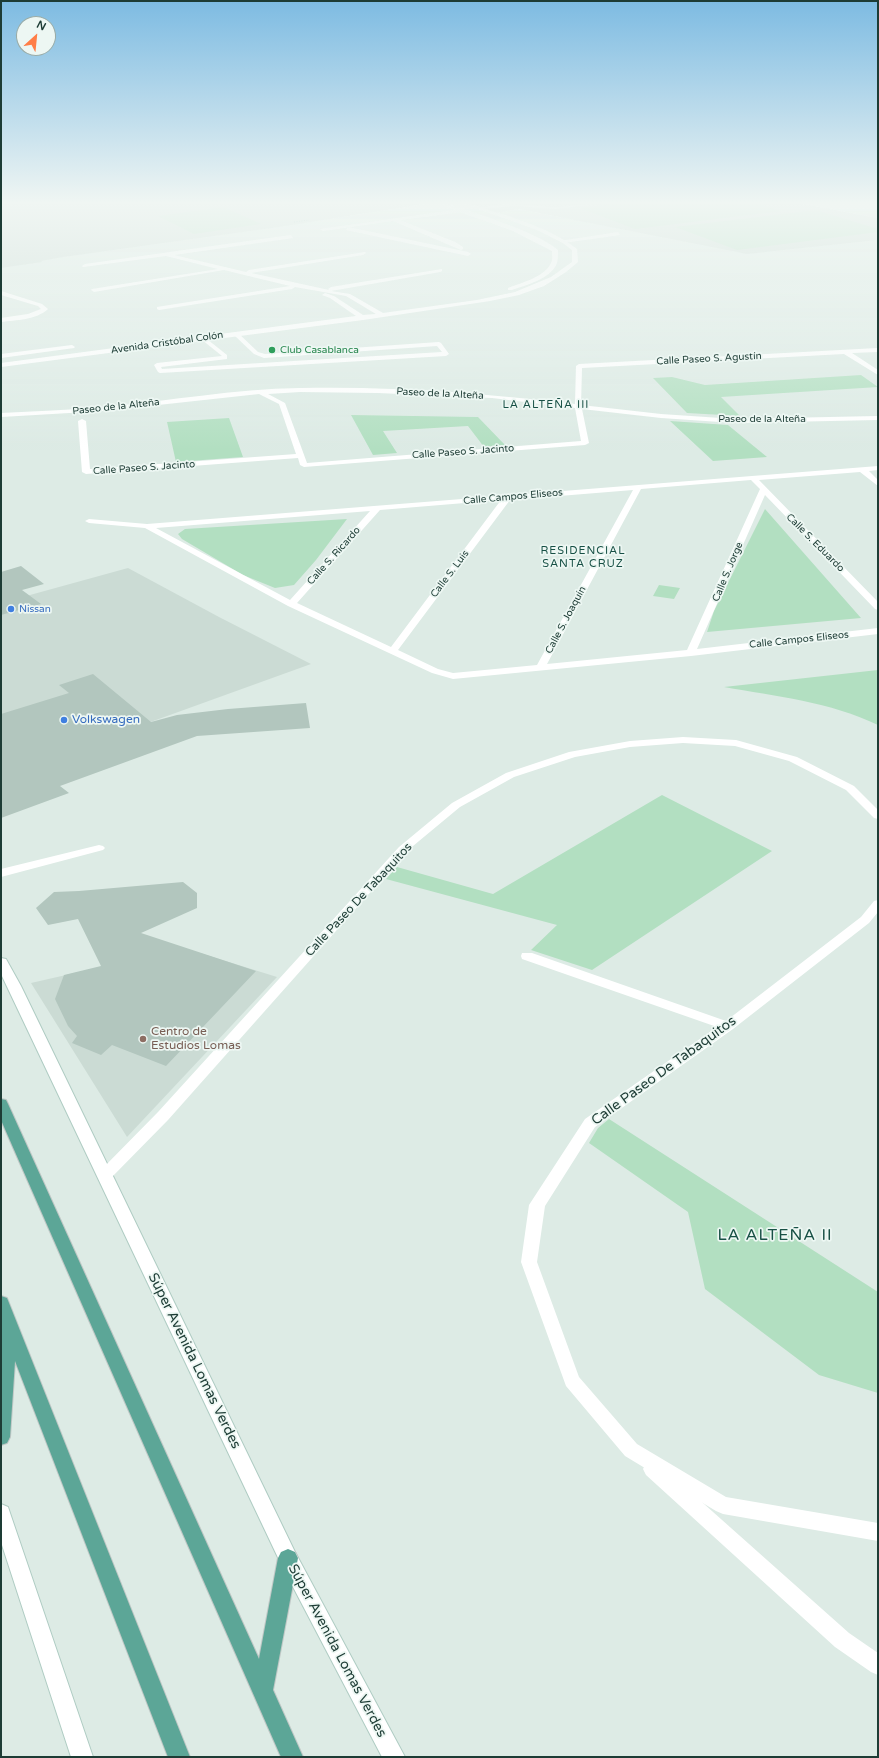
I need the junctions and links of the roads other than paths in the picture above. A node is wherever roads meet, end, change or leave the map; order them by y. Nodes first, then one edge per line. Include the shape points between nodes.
1 (119, 286) edge
2 (298, 286) joint
3 (345, 286) edge
4 (515, 286) edge
5 (539, 286) edge
6 (94, 290) dead end
7 (313, 290) junction
8 (322, 290) junction
9 (1, 293) edge
10 (159, 308) dead end
11 (373, 309) junction
12 (353, 312) junction
13 (345, 313) dead end
14 (383, 315) junction
15 (363, 318) junction
16 (1, 320) edge
17 (236, 334) junction
18 (203, 338) junction
19 (79, 346) dead end
20 (878, 350) edge
21 (846, 352) junction
22 (1, 356) edge
23 (1, 365) edge
24 (878, 373) edge
25 (300, 390) junction
26 (259, 392) junction
27 (282, 403) junction
28 (578, 406) junction
29 (103, 409) junction
30 (66, 412) junction
31 (1, 415) edge
32 (878, 418) edge
33 (82, 421) junction
34 (300, 456) junction
35 (878, 468) edge
36 (863, 470) junction
37 (753, 478) junction
38 (878, 484) edge
39 (638, 487) junction
40 (763, 490) junction
41 (507, 498) junction
42 (377, 508) junction
43 (89, 522) dead end
44 (147, 526) junction
45 (291, 604) junction
46 (878, 607) edge
47 (878, 624) edge
48 (878, 632) edge
49 (694, 648) junction
50 (393, 651) junction
51 (542, 664) junction
52 (878, 816) edge
53 (100, 848) dead end
54 (1, 873) edge
55 (878, 904) edge
56 (527, 956) dead end
57 (1, 962) edge
58 (728, 1026) junction
59 (1, 1104) edge
60 (105, 1175) junction
61 (1, 1303) edge
62 (10, 1325) junction
63 (1, 1437) edge
64 (631, 1450) junction
65 (1, 1512) edge
66 (878, 1532) edge
67 (288, 1558) junction
68 (878, 1665) edge
69 (262, 1689) junction
70 (78, 1754) edge
71 (179, 1757) edge
72 (292, 1757) edge
73 (394, 1757) edge

1 - 6 street
2 - 7 street
2 - 10 street
3 - 8 street
4 - 11 street via 492,294
5 - 14 street, Avenida Cristóbal Colón via 501,298
7 - 8 street
7 - 12 street via 332,297
8 - 11 street via 348,295
9 - 16 street via 40,305 45,309 27,316
11 - 12 street
11 - 14 street
12 - 13 street
12 - 15 street
14 - 15 street, Avenida Cristóbal Colón
15 - 17 street, Avenida Cristóbal Colón
17 - 18 street, Avenida Cristóbal Colón
17 - 18 street via 256,353 264,356 439,344 446,354 160,371 157,365 225,358
18 - 23 street, Avenida Cristóbal Colón
19 - 22 street
20 - 21 street, Calle Paseo S. Agustín
21 - 24 street
21 - 28 street, Calle Paseo S. Agustín via 579,366
25 - 26 street, Paseo de la Alteña
25 - 27 street
25 - 28 street, Paseo de la Alteña via 492,396
26 - 27 street
26 - 29 street, Paseo de la Alteña
27 - 34 street
28 - 32 street, Paseo de la Alteña via 661,416 735,421
28 - 34 street, Calle Paseo S. Jacinto via 584,443 304,465
29 - 30 street, Paseo de la Alteña
29 - 33 street
30 - 31 street, Paseo de la Alteña
30 - 33 street
33 - 34 street, Calle Paseo S. Jacinto via 86,472
35 - 36 street, Calle Campos Eliseos
36 - 37 street, Calle Campos Eliseos
36 - 38 street
37 - 39 street, Calle Campos Eliseos
37 - 40 street, Calle S. Eduardo
39 - 41 street, Calle Campos Eliseos
39 - 51 street, Calle S. Joaquín
40 - 46 street, Calle S. Eduardo
40 - 49 street, Calle S. Jorge
41 - 42 street, Calle Campos Eliseos
41 - 50 street, Calle S. Luis
42 - 44 street, Calle Campos Eliseos
42 - 45 street, Calle S. Ricardo
43 - 44 street, Calle Campos Eliseos
44 - 45 street, Calle Campos Eliseos
45 - 50 street, Calle Campos Eliseos
47 - 49 street, Calle Campos Eliseos
48 - 49 street, Calle Campos Eliseos
49 - 51 street, Calle Campos Eliseos
50 - 51 street, Calle Campos Eliseos via 453,676
52 - 60 street, Calle Paseo De Tabaquitos via 850,788 793,759 736,743 683,740 630,744 573,754 510,775 456,805 403,849 163,1116
53 - 54 street
55 - 58 street, Calle Paseo De Tabaquitos via 865,920
56 - 58 street
57 - 60 street, Súper Avenida Lomas Verdes
58 - 64 street, Calle Paseo De Tabaquitos via 590,1123 537,1205 529,1262 572,1381
59 - 69 main road
60 - 67 street, Súper Avenida Lomas Verdes
61 - 62 main road
62 - 63 main road
62 - 71 main road
64 - 66 street, Calle Paseo De Tabaquitos via 722,1505
64 - 68 street via 842,1640
65 - 70 street
67 - 69 main road
67 - 73 street, Súper Avenida Lomas Verdes
69 - 72 main road

